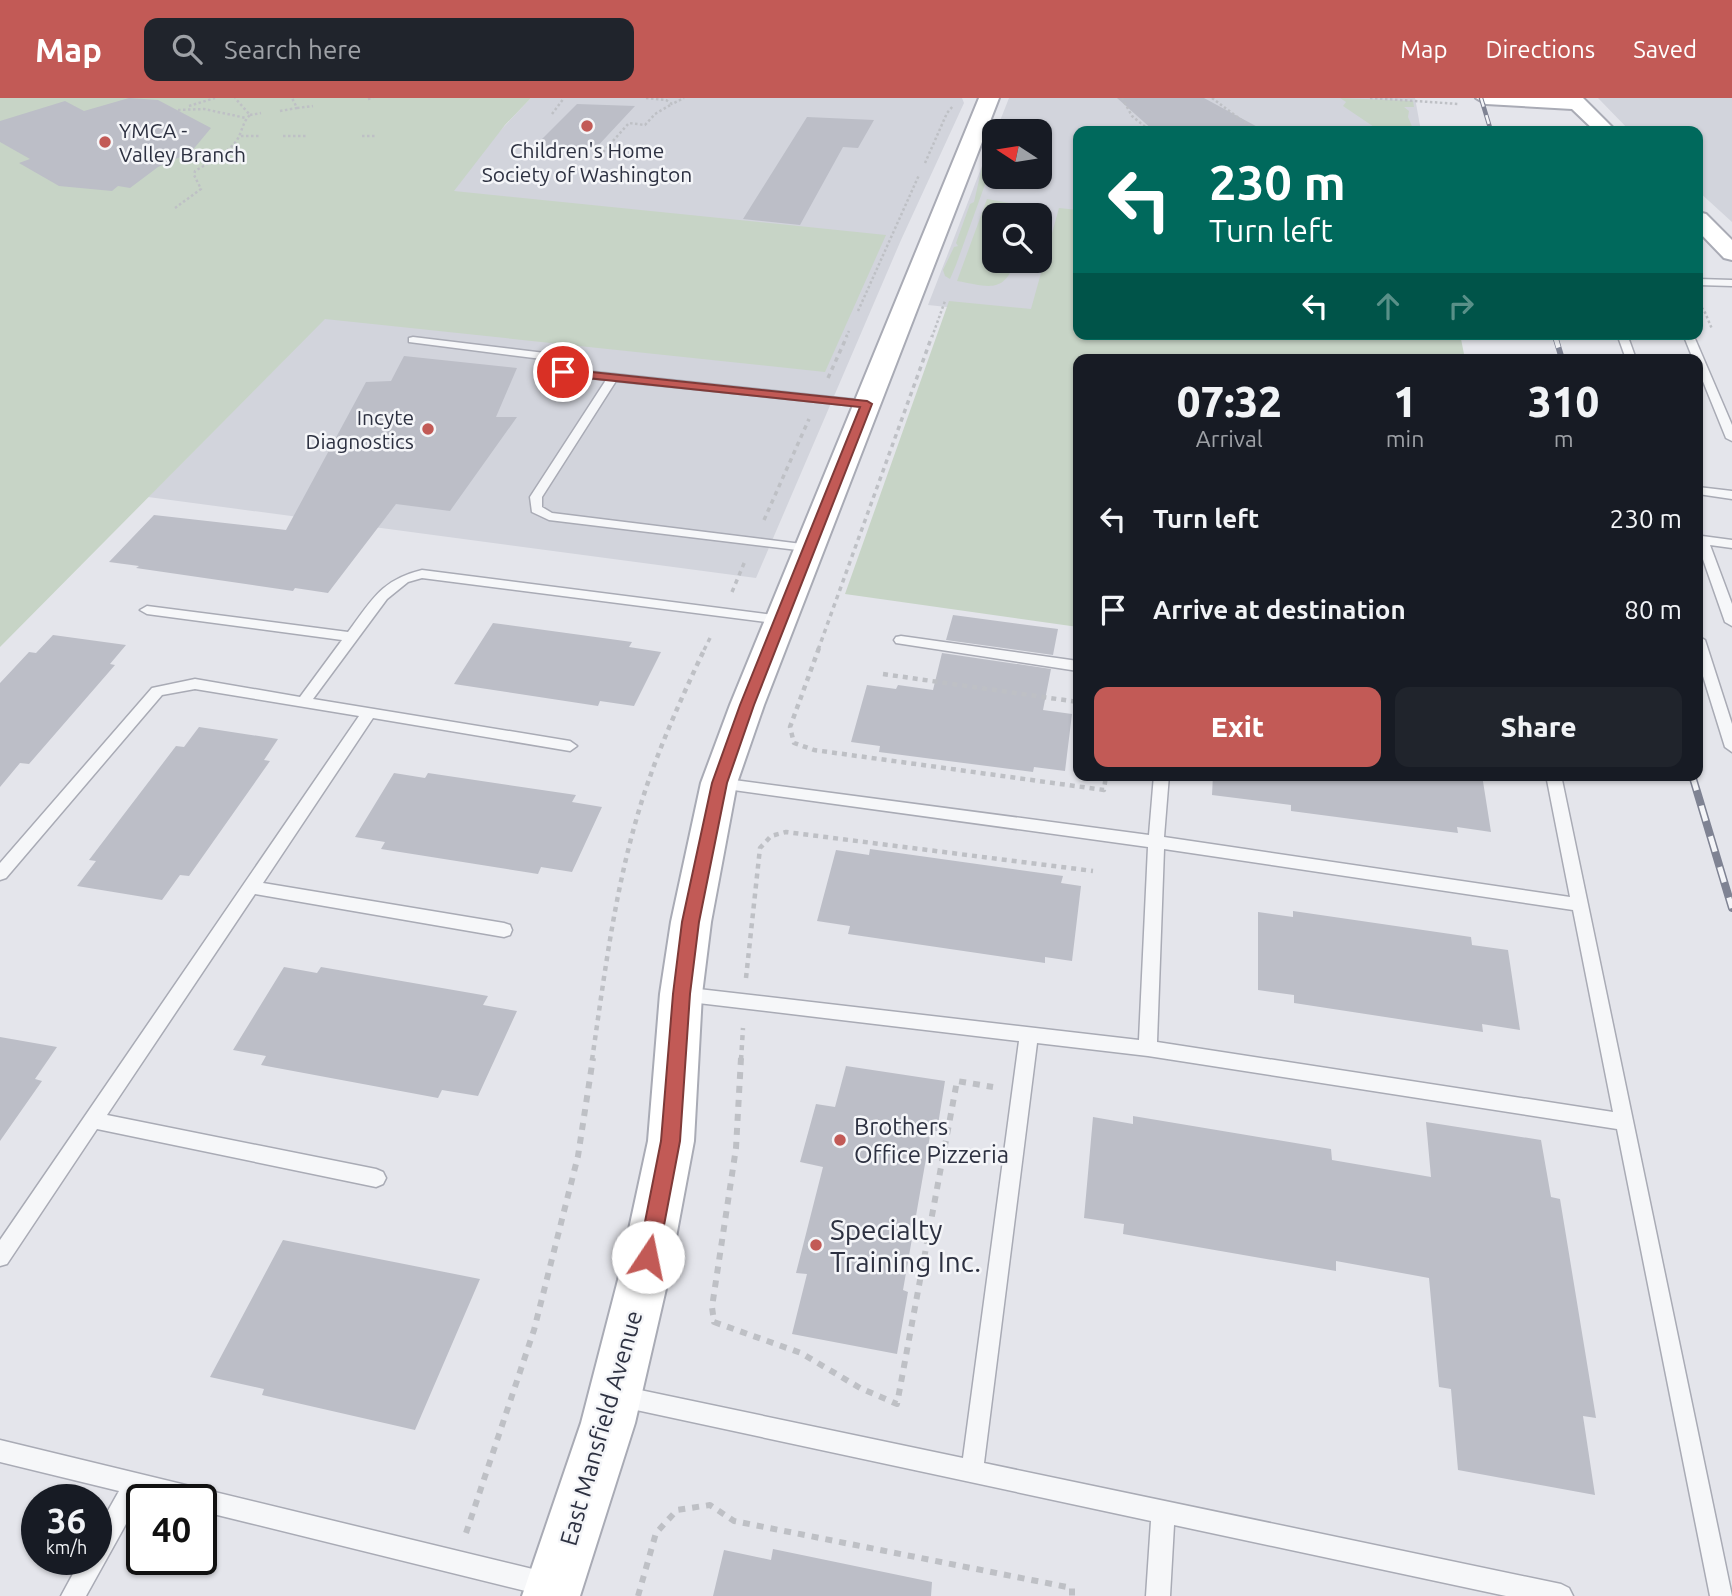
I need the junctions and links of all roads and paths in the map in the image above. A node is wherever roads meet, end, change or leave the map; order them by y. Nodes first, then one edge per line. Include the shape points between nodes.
1 (215, 98) edge
2 (235, 98) edge
3 (292, 98) edge
4 (373, 98) edge
5 (564, 98) edge
6 (646, 98) edge
7 (684, 98) edge
8 (1122, 98) edge
9 (1212, 98) edge
10 (1370, 98) edge
11 (1486, 98) edge
12 (368, 99) edge
13 (974, 100) edge
14 (1410, 100) edge
15 (1574, 100) edge
16 (672, 104) junction
17 (313, 106) dead end
18 (297, 108) junction
19 (280, 111) dead end
20 (261, 113) dead end
21 (552, 114) dead end
22 (250, 115) junction
23 (246, 118) junction
24 (1144, 126) edge
25 (1249, 126) edge
26 (1601, 126) edge
27 (241, 136) junction
28 (260, 136) dead end
29 (283, 136) dead end
30 (307, 136) dead end
31 (362, 136) dead end
32 (376, 136) dead end
33 (603, 152) dead end
34 (925, 163) dead end
35 (919, 175) dead end
36 (175, 208) dead end
37 (1703, 224) edge
38 (1732, 253) edge
39 (1703, 282) edge
40 (1732, 283) edge
41 (858, 311) dead end
42 (849, 331) dead end
43 (413, 340) dead end
44 (1703, 369) edge
45 (613, 377) junction
46 (828, 378) dead end
47 (867, 404) junction
48 (810, 418) dead end
49 (1732, 438) edge
50 (1703, 492) edge
51 (1732, 495) edge
52 (760, 530) dead end
53 (1703, 540) edge
54 (1703, 543) edge
55 (1732, 544) edge
56 (810, 549) junction
57 (750, 551) dead end
58 (147, 610) dead end
59 (722, 613) junction
60 (781, 620) junction
61 (1732, 622) edge
62 (352, 637) junction
63 (901, 640) dead end
64 (1703, 656) edge
65 (1073, 665) edge
66 (883, 674) dead end
67 (1073, 701) edge
68 (303, 702) junction
69 (369, 713) junction
70 (570, 746) dead end
71 (1732, 747) edge
72 (1161, 781) edge
73 (1554, 781) edge
74 (719, 783) junction
75 (1156, 842) junction
76 (1093, 871) dead end
77 (0, 874) edge
78 (251, 887) junction
79 (1580, 905) junction
80 (504, 930) dead end
81 (681, 994) junction
82 (745, 1002) junction
83 (1029, 1035) junction
84 (1148, 1048) junction
85 (1023, 1084) junction
86 (93, 1120) junction
87 (1624, 1122) junction
88 (376, 1178) dead end
89 (0, 1257) edge
90 (615, 1396) junction
91 (0, 1451) edge
92 (972, 1472) junction
93 (136, 1484) edge
94 (126, 1502) edge
95 (217, 1504) edge
96 (1163, 1512) junction
97 (112, 1527) edge
98 (456, 1562) junction
99 (85, 1575) edge
100 (553, 1591) edge
101 (73, 1596) edge
102 (638, 1596) edge
103 (1072, 1596) edge
104 (1158, 1596) edge
105 (1561, 1596) edge
106 (1722, 1596) edge

1 - 23 path via 178,110 204,109
2 - 22 path
3 - 18 path
4 - 12 path
5 - 21 path
6 - 16 path
7 - 16 path
8 - 24 path
9 - 25 path
10 - 14 path
11 - 15 street
13 - 34 path via 949,110
13 - 47 street, East Mansfield Avenue
15 - 26 street
16 - 33 path via 645,125 629,123
17 - 18 path
18 - 19 path
20 - 22 path
22 - 23 path
23 - 27 path
27 - 28 path
27 - 36 path via 222,157 195,171 201,189
29 - 30 path
31 - 32 path
35 - 41 path
37 - 38 street
39 - 40 lane
42 - 46 path
43 - 45 lane via 545,356 563,372
44 - 49 lane
45 - 47 lane
45 - 56 lane via 536,497 536,509 549,516
47 - 56 street, East Mansfield Avenue
48 - 52 path
50 - 51 lane
53 - 55 lane
54 - 61 lane
56 - 60 street, East Mansfield Avenue
57 - 59 path
58 - 62 lane
59 - 60 lane
59 - 62 lane via 422,574 403,579 382,596
59 - 98 path via 669,725 637,816 616,901 578,1156 534,1330
60 - 74 street, East Mansfield Avenue
62 - 68 lane
63 - 65 lane
64 - 71 lane
66 - 67 path
68 - 69 lane
68 - 77 lane via 195,684 157,691
69 - 70 lane
69 - 78 lane
72 - 75 lane
73 - 79 lane
74 - 75 lane
74 - 81 street, East Mansfield Avenue
75 - 79 lane
75 - 84 lane
76 - 82 path via 786,832 771,836 760,848
78 - 80 lane
78 - 86 lane
79 - 87 lane
81 - 82 lane
81 - 90 street, East Mansfield Avenue via 671,1141
82 - 83 lane
82 - 85 path via 736,1148 712,1307 714,1322 801,1353 877,1399 897,1404 957,1081 994,1088
83 - 84 lane
83 - 85 lane
84 - 87 lane
85 - 92 lane
86 - 88 lane
86 - 89 lane
87 - 106 lane
90 - 92 lane
90 - 100 street, East Mansfield Avenue
91 - 93 lane
92 - 96 lane
94 - 97 lane
95 - 98 lane
96 - 104 lane
96 - 105 lane
98 - 100 lane
99 - 101 lane
102 - 103 path via 656,1533 677,1510 710,1505 734,1521 1072,1588

